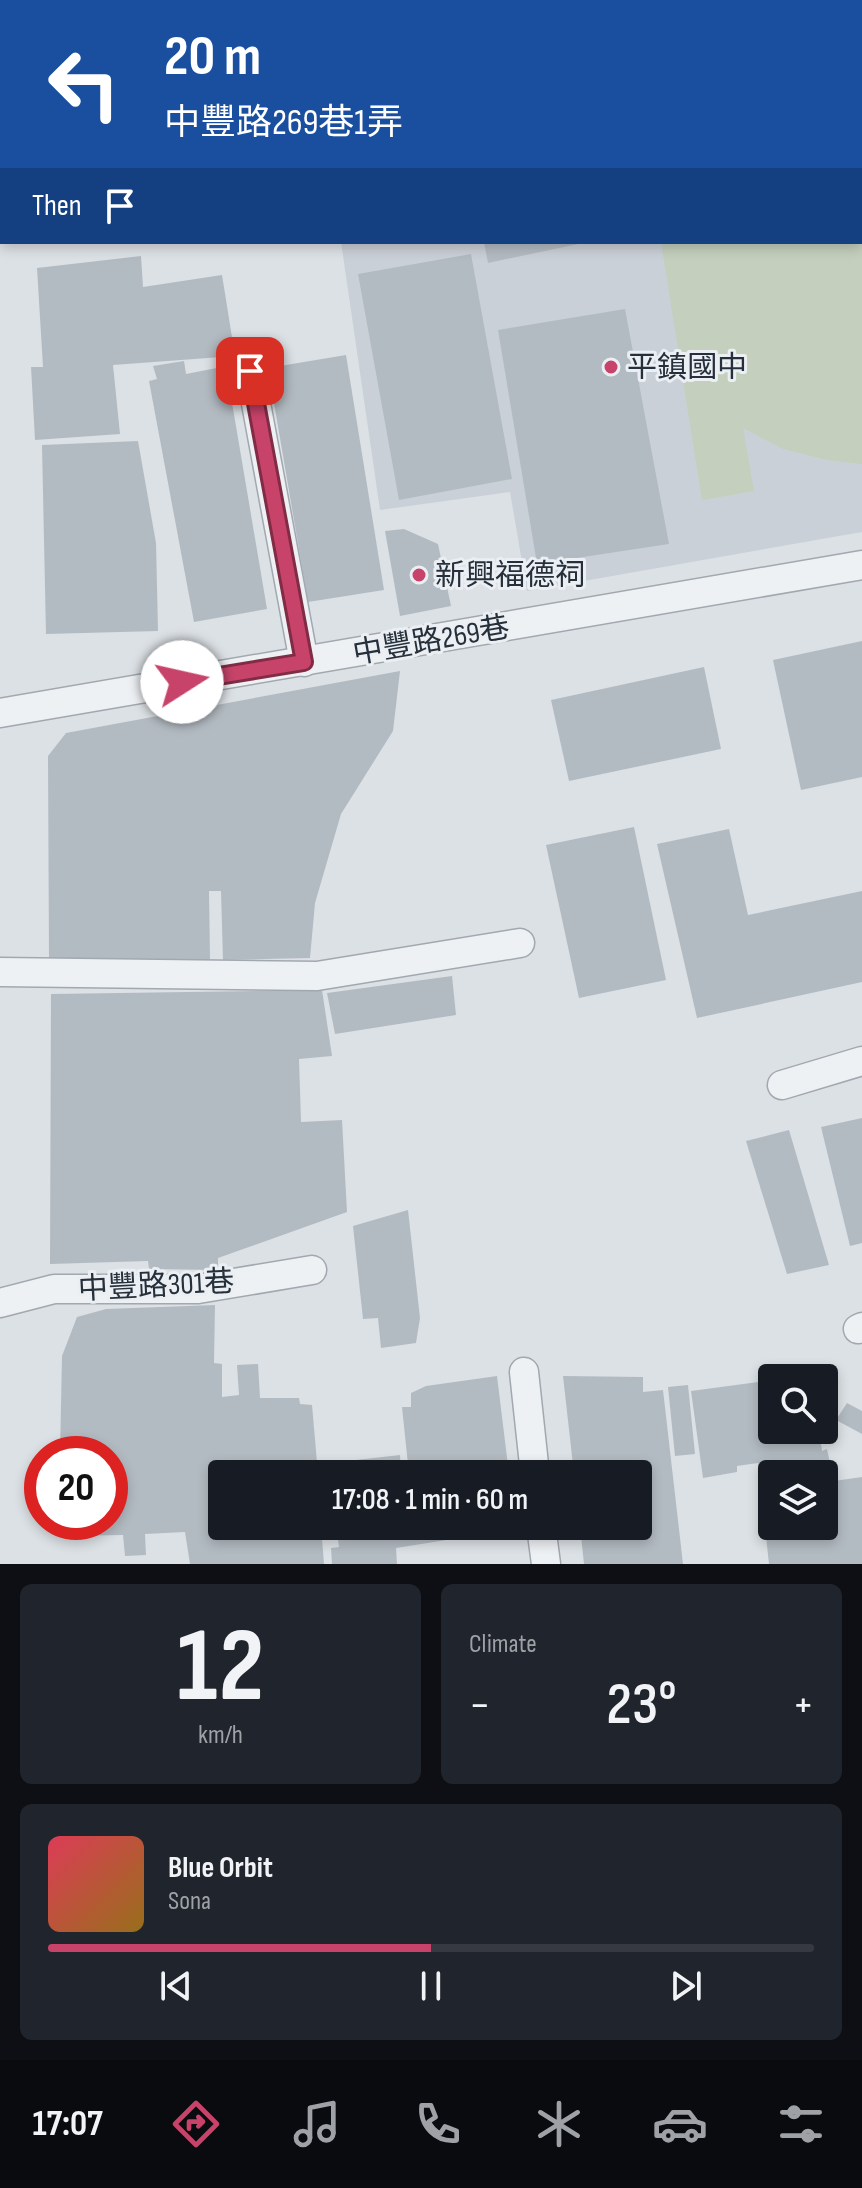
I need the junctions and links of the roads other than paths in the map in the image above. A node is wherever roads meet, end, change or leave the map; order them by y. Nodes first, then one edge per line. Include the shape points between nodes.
1 (250, 371) dead end
2 (862, 565) edge
3 (304, 662) junction
4 (0, 713) edge
5 (520, 943) dead end
6 (0, 972) edge
7 (862, 1061) edge
8 (782, 1085) dead end
9 (312, 1270) dead end
10 (0, 1303) edge
11 (524, 1372) dead end
12 (533, 1460) edge
13 (543, 1540) edge
14 (546, 1564) edge

1 - 3 lane
2 - 3 lane, 中豐路269巷
3 - 4 lane, 中豐路269巷
5 - 6 lane via 317,976
7 - 8 lane
9 - 10 lane, 中豐路301巷 via 198,1289 54,1289
11 - 12 lane
13 - 14 lane

